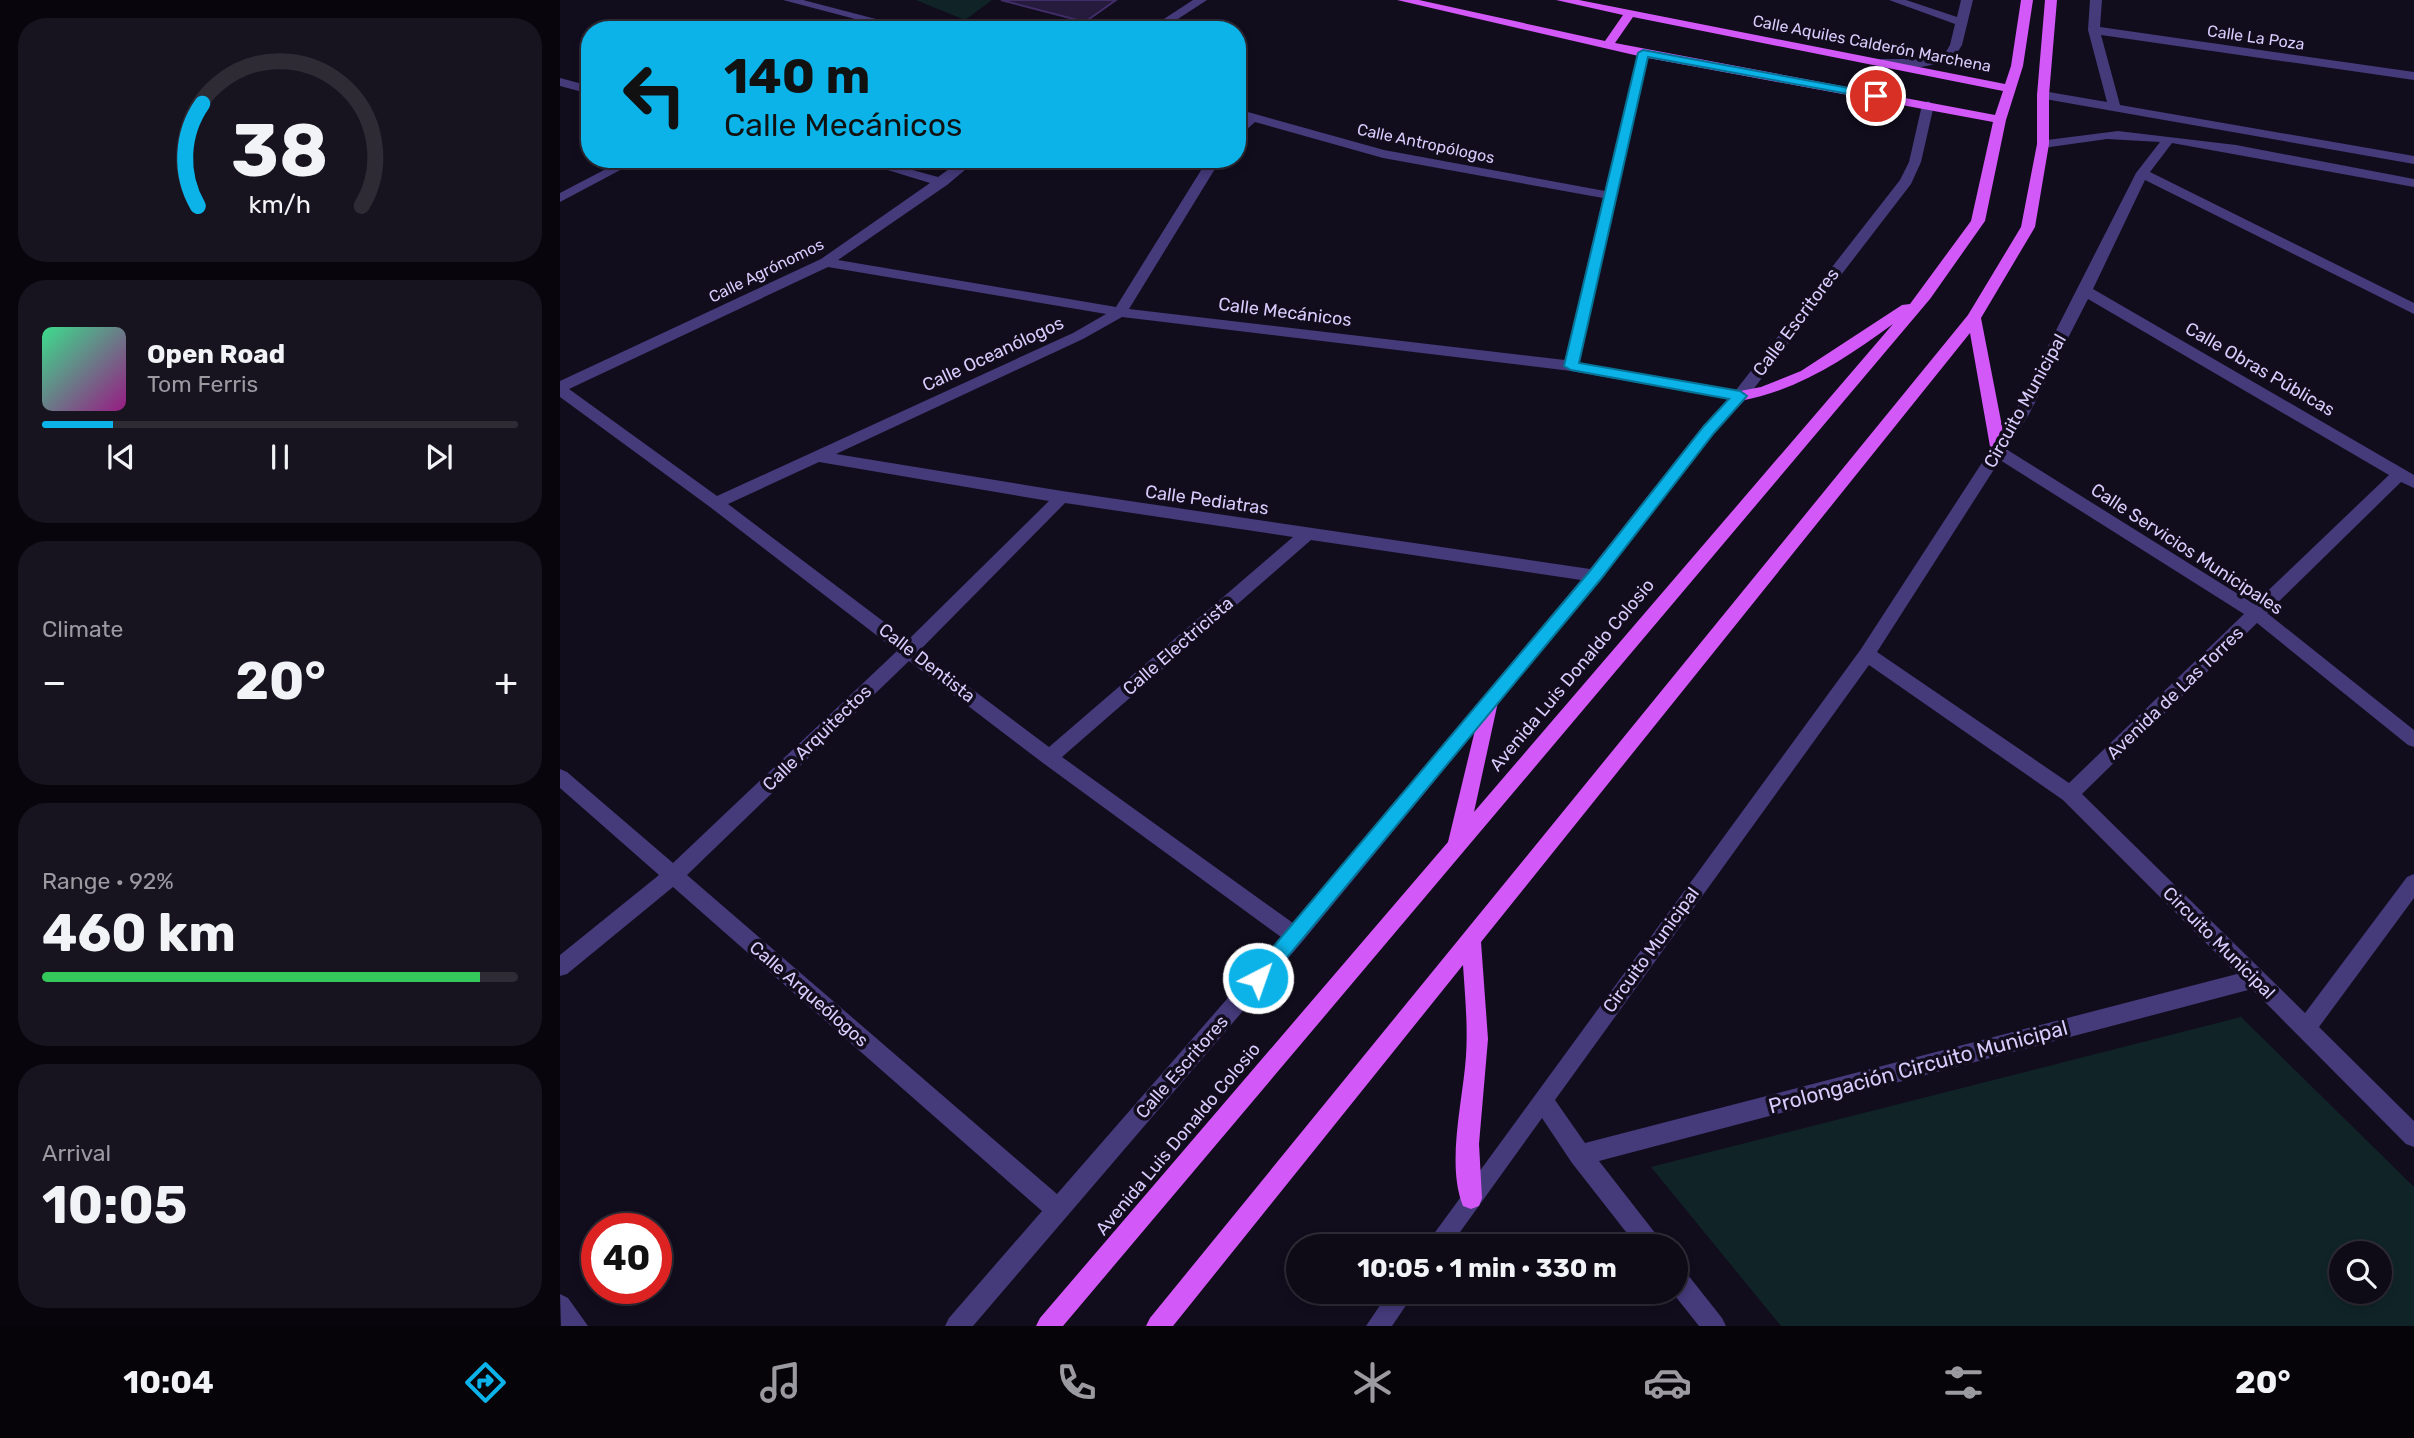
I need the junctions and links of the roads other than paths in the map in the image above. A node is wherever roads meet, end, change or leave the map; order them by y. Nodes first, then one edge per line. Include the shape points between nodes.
1 (789, 0) edge
2 (1201, 0) edge
3 (1402, 0) edge
4 (1562, 0) edge
5 (1895, 0) edge
6 (1968, 0) edge
7 (2027, 0) edge
8 (2050, 0) edge
9 (2096, 0) edge
10 (1630, 13) junction
11 (875, 21) edge
12 (1167, 21) edge
13 (1962, 22) junction
14 (2094, 30) junction
15 (1608, 46) junction
16 (1643, 53) junction
17 (1882, 62) junction
18 (2414, 76) edge
19 (560, 82) edge
20 (581, 88) edge
21 (2011, 89) junction
22 (2043, 95) junction
23 (1928, 105) junction
24 (2114, 107) junction
25 (1246, 115) edge
26 (1252, 117) junction
27 (2000, 120) junction
28 (1246, 124) edge
29 (2168, 140) junction
30 (2043, 144) junction
31 (2414, 160) edge
32 (618, 168) edge
33 (891, 168) edge
34 (960, 168) edge
35 (1209, 168) edge
36 (2142, 173) junction
37 (942, 182) junction
38 (2414, 183) edge
39 (1611, 196) junction
40 (560, 198) edge
41 (826, 262) junction
42 (2085, 291) junction
43 (1925, 296) junction
44 (2414, 309) edge
45 (1120, 312) junction
46 (1974, 318) junction
47 (1571, 366) junction
48 (560, 388) edge
49 (1740, 396) junction
50 (1999, 452) junction
51 (816, 456) junction
52 (2407, 478) edge
53 (1062, 497) junction
54 (716, 503) junction
55 (1307, 534) junction
56 (1594, 576) junction
57 (2257, 614) junction
58 (910, 649) junction
59 (1867, 654) junction
60 (1489, 702) junction
61 (2414, 740) edge
62 (1049, 758) junction
63 (560, 776) edge
64 (2070, 794) junction
65 (1457, 845) junction
66 (673, 876) junction
67 (2414, 884) edge
68 (1294, 936) junction
69 (1471, 940) junction
70 (560, 967) edge
71 (2255, 979) junction
72 (2305, 1029) junction
73 (1542, 1100) junction
74 (2414, 1136) edge
75 (1580, 1155) junction
76 (1471, 1198) junction
77 (1058, 1210) junction
78 (1445, 1234) edge
79 (1642, 1234) edge
80 (1688, 1293) edge
81 (1394, 1304) edge
82 (560, 1306) edge
83 (576, 1326) edge
84 (957, 1326) edge
85 (1048, 1326) edge
86 (1158, 1326) edge
87 (1378, 1326) edge
88 (1714, 1326) edge

1 - 11 street
2 - 12 street
3 - 15 main road
4 - 10 main road, Calle Aquiles Calderón Marchena
5 - 13 street
6 - 13 street
7 - 21 main road, Avenida Luis Donaldo Colosio
8 - 22 main road
9 - 14 street
10 - 15 main road
10 - 17 main road, Calle Aquiles Calderón Marchena
13 - 17 street via 1955,50 1948,58
14 - 18 street, Calle La Poza
14 - 24 street
15 - 16 main road
16 - 23 main road
16 - 39 street
17 - 21 main road, Calle Aquiles Calderón Marchena
19 - 20 street
21 - 27 main road, Avenida Luis Donaldo Colosio
22 - 24 street
22 - 30 main road
23 - 27 main road
23 - 49 street, Calle Escritores via 1912,173
24 - 31 street
25 - 26 street, Calle Antropólogos
26 - 28 street
26 - 39 street, Calle Antropólogos via 1382,154
27 - 43 main road, Avenida Luis Donaldo Colosio via 1978,221
29 - 30 street via 2091,136
29 - 36 street, Circuito Municipal
29 - 38 street
30 - 46 main road via 2028,227
32 - 40 street
33 - 37 street
34 - 37 street, Calle Agrónomos
35 - 45 street, Calle Oceanólogos
36 - 42 street, Circuito Municipal
36 - 44 street
37 - 41 street, Calle Agrónomos
39 - 47 street
41 - 45 street, Calle Mecánicos
41 - 48 street, Calle Agrónomos
42 - 50 street, Circuito Municipal
42 - 52 street, Calle Obras Públicas
43 - 49 main road via 1781,387
43 - 65 main road, Avenida Luis Donaldo Colosio
45 - 47 street, Calle Mecánicos
45 - 51 street, Calle Oceanólogos via 1078,337
46 - 50 main road
46 - 69 main road
47 - 49 street, Calle Mecánicos
48 - 54 street, Calle Dentista
49 - 56 street, Calle Escritores
50 - 57 street, Calle Servicios Municipales
50 - 59 street, Circuito Municipal
51 - 53 street, Calle Pediatras
51 - 54 street, Calle Oceanólogos
52 - 57 street, Avenida de Las Torres
53 - 55 street, Calle Pediatras
53 - 58 street, Calle Arquitectos
54 - 58 street, Calle Dentista
55 - 56 street, Calle Pediatras
55 - 62 street, Calle Electricista
56 - 60 street, Calle Escritores
57 - 61 street, Calle Servicios Municipales
57 - 64 street, Avenida de Las Torres
58 - 62 street, Calle Dentista
58 - 66 street, Calle Arquitectos
59 - 64 street, Circuito Municipal
59 - 73 street, Circuito Municipal
60 - 65 main road
60 - 68 street, Calle Escritores
62 - 68 street, Calle Dentista
63 - 66 street, Calle Arqueólogos
64 - 71 street, Circuito Municipal
65 - 85 main road, Avenida Luis Donaldo Colosio
66 - 70 street, Calle Arquitectos
66 - 77 street, Calle Arqueólogos
67 - 72 street
68 - 77 street, Calle Escritores
69 - 76 main road via 1477,1051 1466,1148
69 - 86 main road
71 - 72 street, Circuito Municipal
71 - 75 street, Prolongación Circuito Municipal
72 - 74 street, Circuito Municipal
73 - 75 street
73 - 76 street, Circuito Municipal
75 - 79 street
76 - 78 street, Circuito Municipal
77 - 84 street, Calle Escritores
80 - 88 street
81 - 87 street
82 - 83 street

